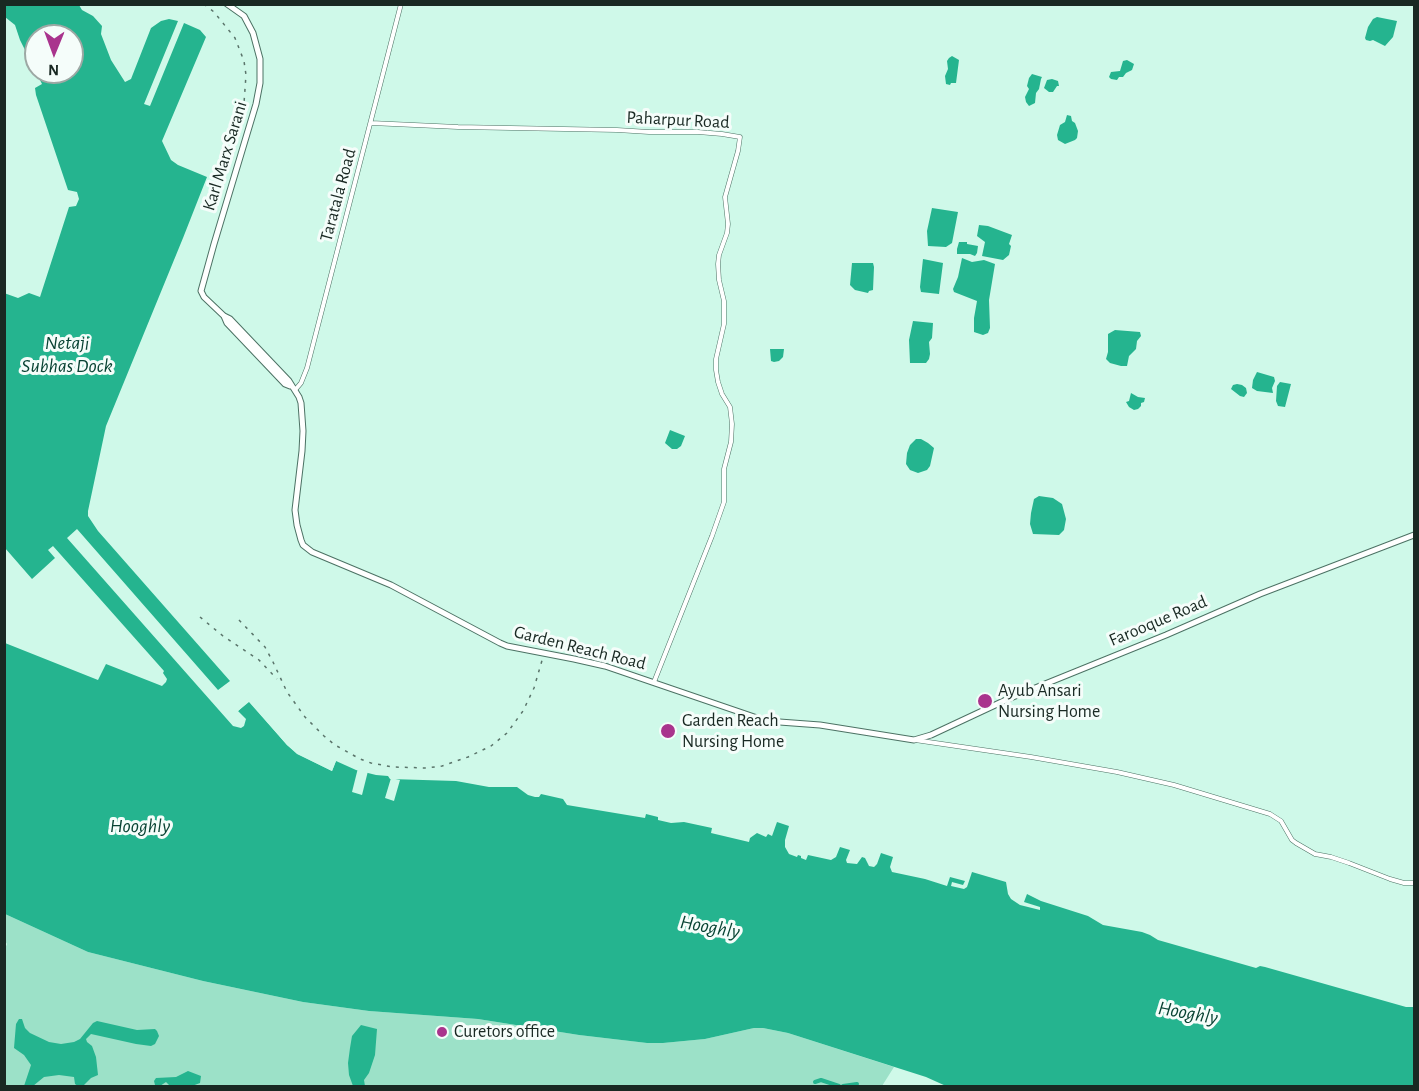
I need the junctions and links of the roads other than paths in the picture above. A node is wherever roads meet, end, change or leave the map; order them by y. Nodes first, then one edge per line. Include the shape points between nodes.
1 (401, 4) edge
2 (229, 5) edge
3 (370, 123) junction
4 (293, 388) junction
5 (1414, 535) edge
6 (654, 682) junction
7 (914, 740) junction
8 (1414, 883) edge

1 - 3 street, Taratala Road
2 - 4 main road, Karl Marx Sarani via 244,16 253,33 261,76 201,291
3 - 4 street, Taratala Road via 307,368 301,383
3 - 6 street, Paharpur Road via 698,132 740,137 725,197 728,224 718,264 724,318 715,364 732,424 724,469 724,502
4 - 6 main road, Garden Reach Road via 301,403 303,431 296,516 307,549 391,585 507,646 605,666
5 - 7 main road, Farooque Road via 1260,594
6 - 7 main road, Garden Reach Road via 766,721
7 - 8 street via 1031,757 1174,785 1270,814 1281,821 1292,840 1315,854

